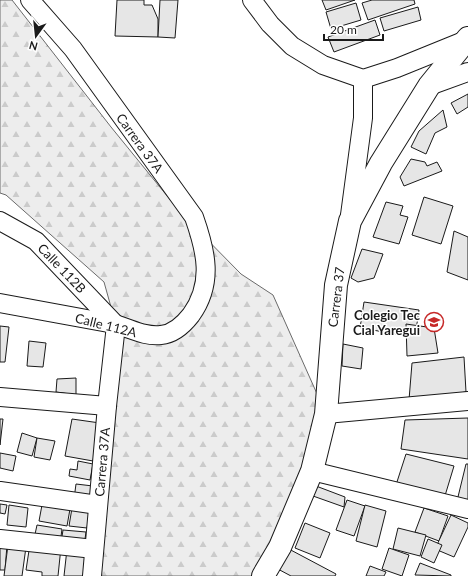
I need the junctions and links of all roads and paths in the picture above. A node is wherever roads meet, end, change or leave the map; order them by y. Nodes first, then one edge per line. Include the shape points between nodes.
1 (30, 0) edge
2 (252, 0) edge
3 (467, 39) edge
4 (468, 72) edge
5 (363, 79) junction
6 (429, 86) junction
7 (0, 221) edge
8 (350, 221) junction
9 (0, 303) edge
10 (200, 303) joint
11 (116, 325) junction
12 (0, 397) edge
13 (468, 400) edge
14 (107, 406) junction
15 (326, 414) junction
16 (312, 471) junction
17 (0, 490) edge
18 (98, 505) junction
19 (468, 509) edge
20 (0, 538) edge
21 (94, 549) junction
22 (92, 576) edge
23 (263, 576) edge

1 - 10 street, Carrera 37A via 73,49 194,217 206,261 205,283
2 - 5 street via 270,24 292,46 323,64
3 - 5 street
3 - 6 main road, Carrera 37
4 - 6 street
5 - 8 street via 363,118
6 - 8 main road, Carrera 37 via 381,163
7 - 11 street, Calle 112B via 36,241
8 - 15 main road, Carrera 37 via 336,284
9 - 11 street, Calle 112A
10 - 11 street, Calle 112A via 184,324 162,335 144,334
11 - 14 street, Carrera 37A
12 - 14 street
13 - 15 street
14 - 18 street, Carrera 37A
15 - 16 main road, Carrera 37
16 - 19 street
16 - 23 main road, Carrera 37 via 280,547
17 - 18 street
18 - 21 street, Carrera 37A
20 - 21 street
21 - 22 street, Carrera 37A

